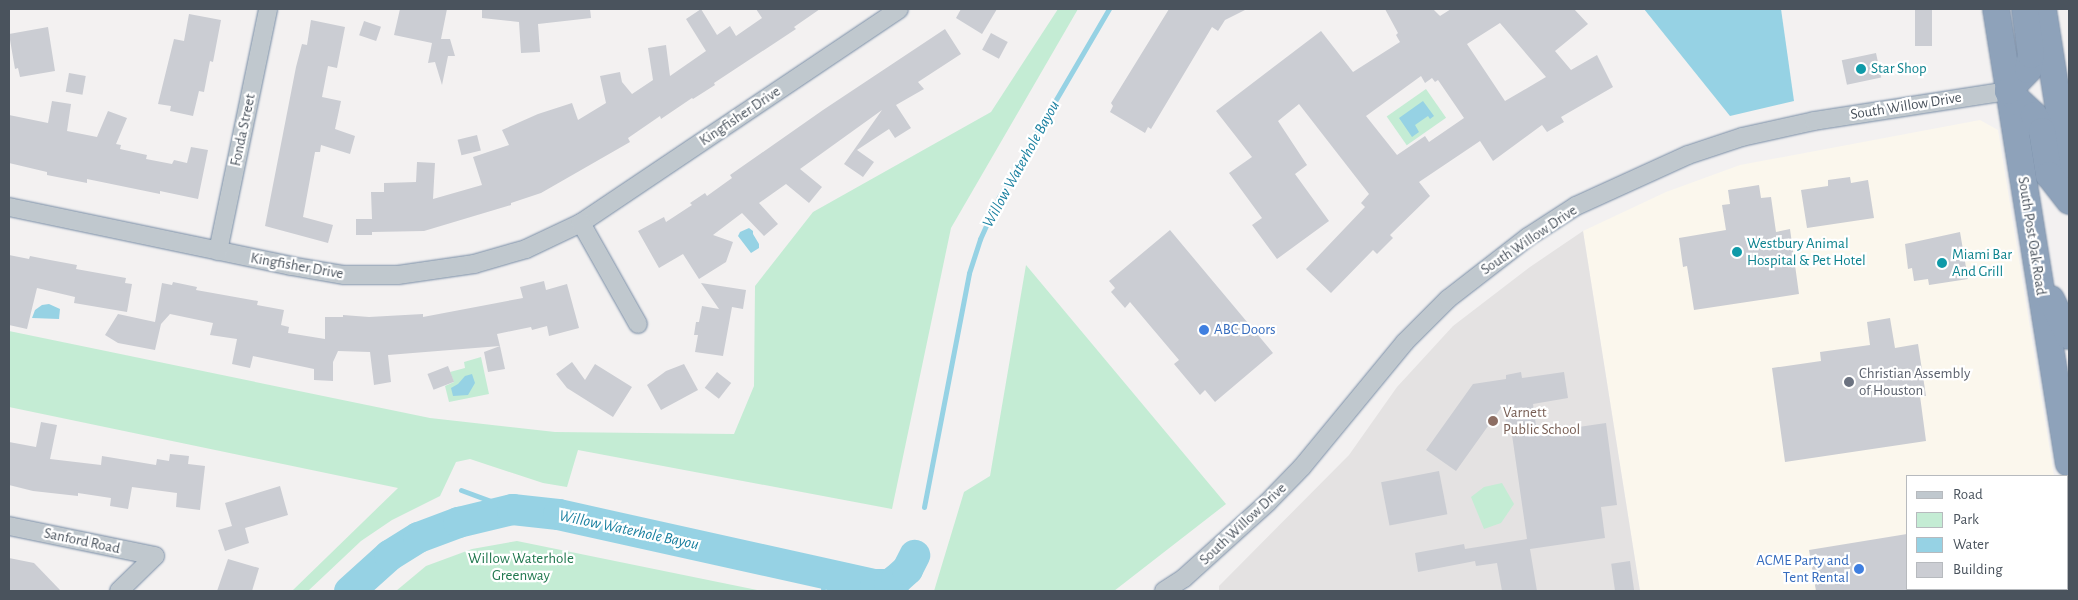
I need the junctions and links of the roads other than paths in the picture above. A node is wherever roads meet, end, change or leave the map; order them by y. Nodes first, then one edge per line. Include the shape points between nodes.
1 (268, 9) edge
2 (898, 9) edge
3 (1996, 9) edge
4 (2025, 9) edge
5 (2043, 9) edge
6 (2008, 90) junction
7 (2069, 173) edge
8 (2069, 201) edge
9 (9, 207) edge
10 (581, 222) junction
11 (218, 251) junction
12 (2039, 274) junction
13 (638, 324) dead end
14 (2069, 336) edge
15 (2069, 463) edge
16 (9, 526) edge
17 (1184, 585) edge
18 (119, 591) edge
19 (1164, 591) edge

1 - 11 street, Fonda Street
2 - 10 street, Kingfisher Drive
3 - 6 highway, South Post Oak Road
4 - 6 highway via 2030,55 2028,70
5 - 7 highway
6 - 8 highway via 2034,115 2042,131 2050,175
6 - 12 highway, South Post Oak Road
6 - 17 street, South Willow Drive via 1823,120 1742,137 1679,158 1576,206 1496,260 1430,316 1302,467
9 - 11 street, Kingfisher Drive
10 - 11 street, Kingfisher Drive via 518,252 474,264 398,276 344,275
10 - 13 street
12 - 14 highway
12 - 15 highway, South Post Oak Road
16 - 18 street, Sanford Road via 155,556
17 - 19 street, South Willow Drive

